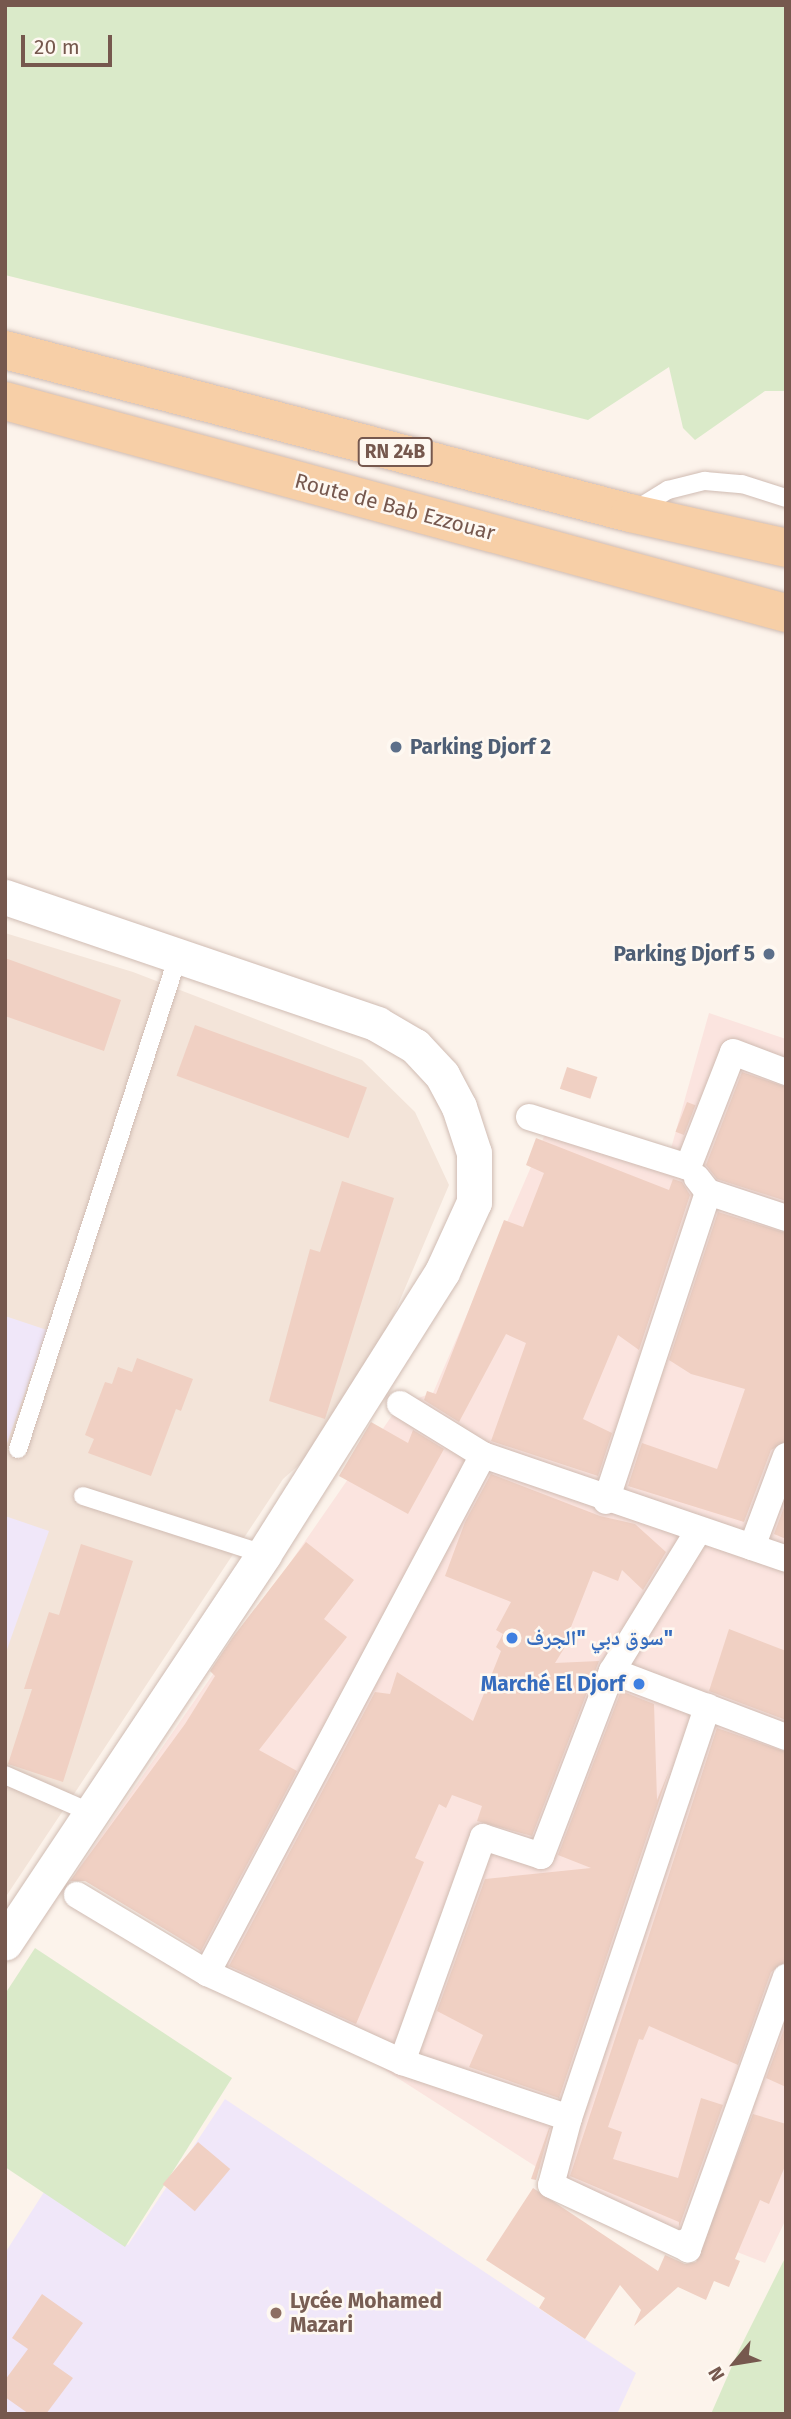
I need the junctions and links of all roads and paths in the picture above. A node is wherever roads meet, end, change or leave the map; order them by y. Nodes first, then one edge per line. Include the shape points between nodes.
1 (5, 350) edge
2 (5, 401) edge
3 (786, 498) edge
4 (630, 513) junction
5 (786, 548) edge
6 (786, 613) edge
7 (5, 897) edge
8 (178, 956) junction
9 (786, 1072) edge
10 (529, 1117) dead end
11 (688, 1167) junction
12 (708, 1192) junction
13 (786, 1218) edge
14 (400, 1404) dead end
15 (18, 1449) dead end
16 (483, 1455) junction
17 (786, 1457) edge
18 (83, 1496) dead end
19 (606, 1501) junction
20 (698, 1531) junction
21 (752, 1547) junction
22 (264, 1554) junction
23 (786, 1559) edge
24 (612, 1671) junction
25 (706, 1707) junction
26 (786, 1737) edge
27 (5, 1775) edge
28 (92, 1813) junction
29 (77, 1895) dead end
30 (5, 1942) edge
31 (207, 1973) junction
32 (786, 1977) edge
33 (402, 2062) junction
34 (569, 2118) junction

1 - 4 main road, RN 24B
2 - 6 main road, Route de Bab Ezzouar
3 - 4 lane via 742,484 705,481 668,490
4 - 5 main road, RN 24B
7 - 8 street
8 - 15 lane
8 - 22 street via 377,1024 415,1046 442,1074 474,1153 474,1202 442,1272
9 - 11 street via 733,1052
10 - 11 street
11 - 12 street
12 - 13 street
12 - 19 street
14 - 16 street
16 - 19 street
16 - 31 street
17 - 21 street
18 - 22 lane
19 - 20 street
20 - 21 street
20 - 24 street
21 - 23 street
22 - 28 street
24 - 25 street
24 - 33 street via 541,1856 483,1837
25 - 26 street
25 - 34 street
27 - 28 lane
28 - 30 street
29 - 31 street
31 - 33 street
32 - 34 street via 686,2245 551,2185
33 - 34 street

